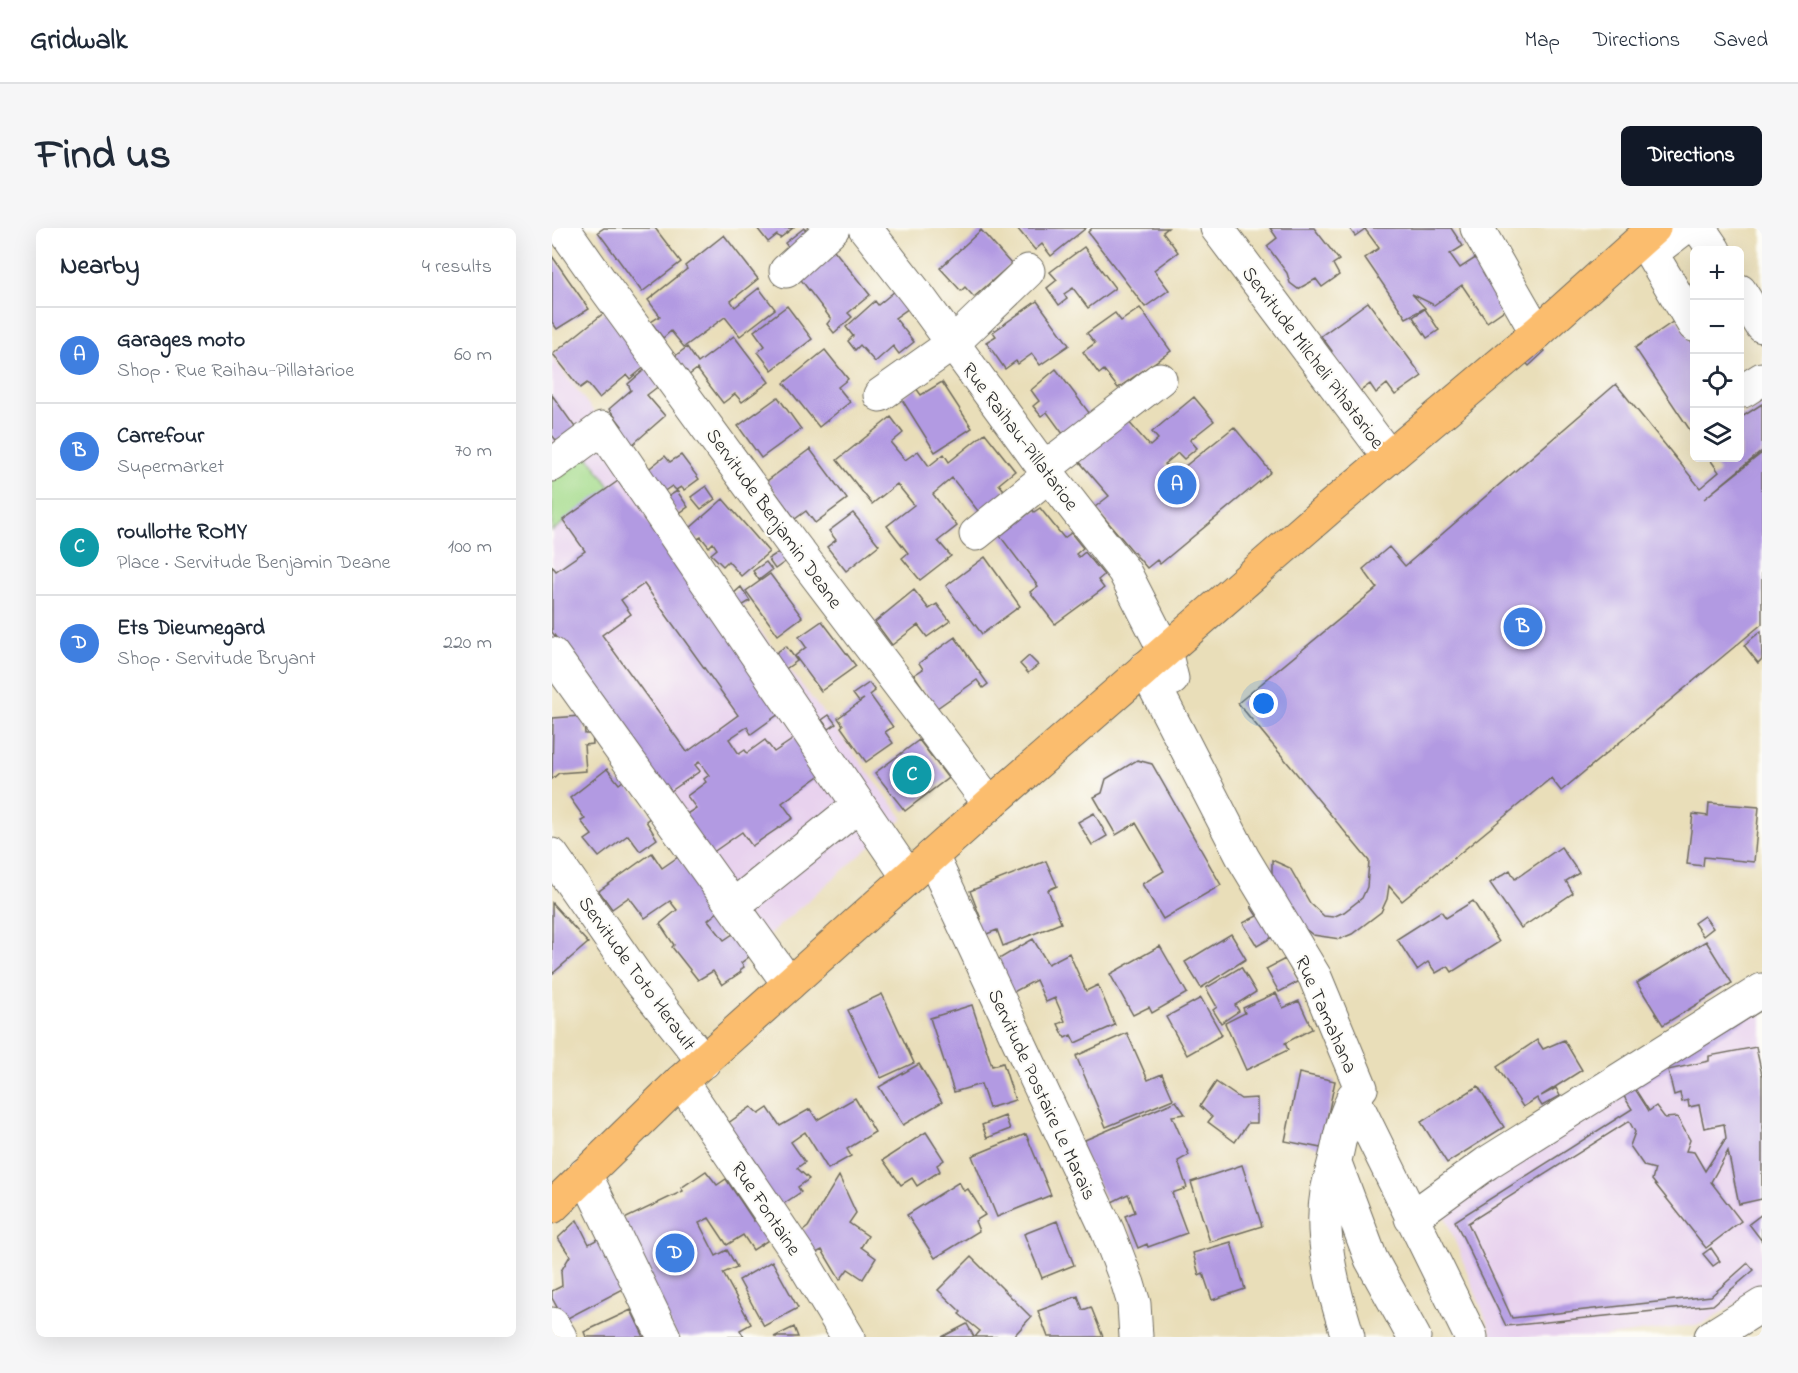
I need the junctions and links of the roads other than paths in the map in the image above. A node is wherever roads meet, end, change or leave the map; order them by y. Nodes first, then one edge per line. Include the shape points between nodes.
1 (563, 228) edge
2 (833, 228) edge
3 (865, 228) edge
4 (1217, 228) edge
5 (1477, 228) edge
6 (1495, 228) edge
7 (1668, 230) edge
8 (1705, 246) edge
9 (786, 271) dead end
10 (1028, 271) dead end
11 (1744, 297) edge
12 (1690, 317) edge
13 (1546, 325) junction
14 (1762, 326) edge
15 (952, 344) junction
16 (1160, 379) dead end
17 (1762, 379) edge
18 (1744, 390) edge
19 (880, 395) dead end
20 (1389, 457) junction
21 (552, 465) edge
22 (1045, 469) junction
23 (976, 534) dead end
24 (552, 654) edge
25 (1155, 659) junction
26 (1185, 746) joint
27 (990, 804) junction
28 (859, 806) junction
29 (552, 855) edge
30 (932, 856) junction
31 (908, 877) junction
32 (733, 906) junction
33 (789, 984) junction
34 (1762, 990) edge
35 (692, 1072) junction
36 (1353, 1097) junction
37 (1335, 1163) junction
38 (585, 1174) junction
39 (554, 1202) edge
40 (1411, 1218) junction
41 (1762, 1305) edge
42 (552, 1324) edge
43 (560, 1337) edge
44 (664, 1337) edge
45 (848, 1337) edge
46 (1136, 1337) edge
47 (1348, 1337) edge
48 (1414, 1337) edge
49 (1471, 1337) edge
50 (1712, 1337) edge

1 - 27 street, Servitude Benjamin Deane via 791,542
2 - 9 street
3 - 15 street, Rue Raihau-Pillatarioe
4 - 20 street, Servitude Milcheli Pihatarioe
5 - 13 street
6 - 13 street
7 - 8 street
7 - 12 street via 1652,256
7 - 13 main road
10 - 15 street
11 - 14 street
13 - 20 main road
15 - 19 street
15 - 22 street, Rue Raihau-Pillatarioe
16 - 22 street
17 - 18 street
20 - 25 main road
21 - 28 street via 602,428
22 - 23 street
22 - 25 street, Rue Raihau-Pillatarioe via 1124,571
24 - 32 street
25 - 26 street, Rue Raihau-Pillatarioe
25 - 27 main road
26 - 36 street, Rue Tamahana via 1243,858 1315,977 1360,1088
27 - 30 main road
28 - 31 street
28 - 32 street
29 - 35 street, Servitude Toto Herault via 637,977
30 - 31 main road
30 - 46 street, Servitude Postaire Le Marais via 1108,1232 1131,1294
31 - 33 main road
32 - 33 street
33 - 35 main road
34 - 40 street via 1497,1157
35 - 38 main road
35 - 45 street, Rue Fontaine
36 - 37 street, Rue Tamahana
36 - 40 street
37 - 47 street, Rue Tamahana via 1327,1194 1326,1232 1330,1267
37 - 48 street via 1371,1259
38 - 39 main road
38 - 44 street
40 - 49 street
41 - 50 street
42 - 43 street

